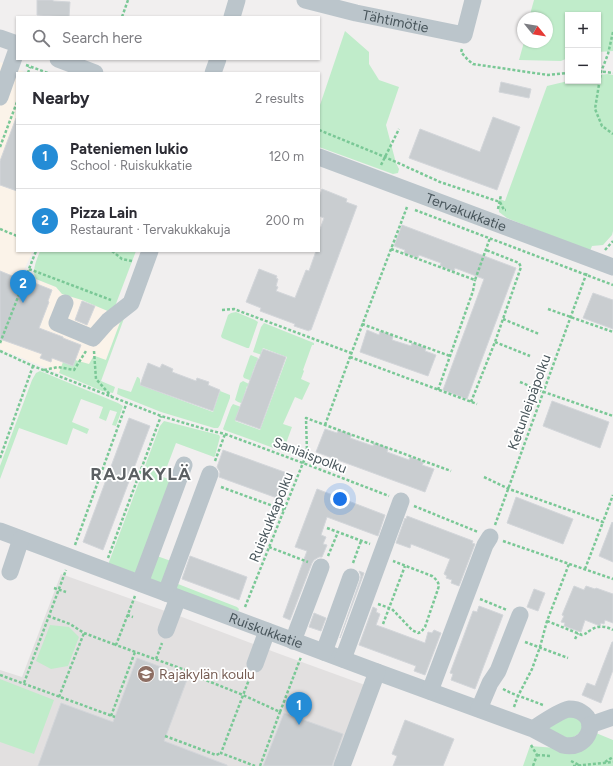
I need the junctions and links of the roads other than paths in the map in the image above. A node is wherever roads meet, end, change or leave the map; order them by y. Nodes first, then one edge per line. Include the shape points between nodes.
1 (237, 0) edge
2 (305, 0) edge
3 (473, 0) edge
4 (358, 7) edge
5 (232, 16) edge
6 (0, 38) edge
7 (16, 44) edge
8 (16, 52) edge
9 (61, 60) edge
10 (218, 60) edge
11 (92, 72) edge
12 (213, 72) edge
13 (0, 97) edge
14 (320, 157) edge
15 (150, 252) edge
16 (613, 266) edge
17 (65, 303) dead end
18 (184, 465) dead end
19 (209, 478) road end
20 (401, 501) road end
21 (0, 531) edge
22 (490, 536) road end
23 (21, 539) junction
24 (321, 567) road end
25 (10, 572) dead end
26 (351, 577) road end
27 (138, 587) junction
28 (172, 595) junction
29 (520, 615) road end
30 (267, 631) junction
31 (164, 637) road end
32 (298, 647) junction
33 (324, 652) junction
34 (343, 659) junction
35 (253, 670) road end
36 (377, 672) junction
37 (430, 691) junction
38 (479, 709) junction
39 (613, 717) edge
40 (590, 725) junction
41 (533, 729) junction
42 (342, 766) edge

1 - 5 street
2 - 4 street, Tähtimötie
3 - 4 street, Tähtimötie via 464,35
6 - 7 street
8 - 13 street
9 - 11 street
10 - 12 street
14 - 16 street, Tervakukkatie
15 - 17 street via 131,303 108,321 93,338 57,323
18 - 27 street
19 - 28 street
20 - 34 street
21 - 23 street, Ruiskukkatie
22 - 37 street
23 - 25 street
23 - 27 street, Ruiskukkatie via 69,561 103,570
24 - 32 street
26 - 33 street
27 - 28 street, Ruiskukkatie
28 - 30 street, Ruiskukkatie
28 - 31 street
29 - 38 street via 498,671
30 - 32 street, Ruiskukkatie
30 - 35 street
32 - 33 street, Ruiskukkatie
33 - 34 street, Ruiskukkatie
34 - 36 street, Ruiskukkatie
36 - 37 street, Ruiskukkatie
36 - 42 street
37 - 38 street, Ruiskukkatie
38 - 41 street, Ruiskukkatie
39 - 40 street
40 - 41 street via 585,715 572,709
40 - 41 street, Ruiskukkatie via 584,740 571,746 563,745

